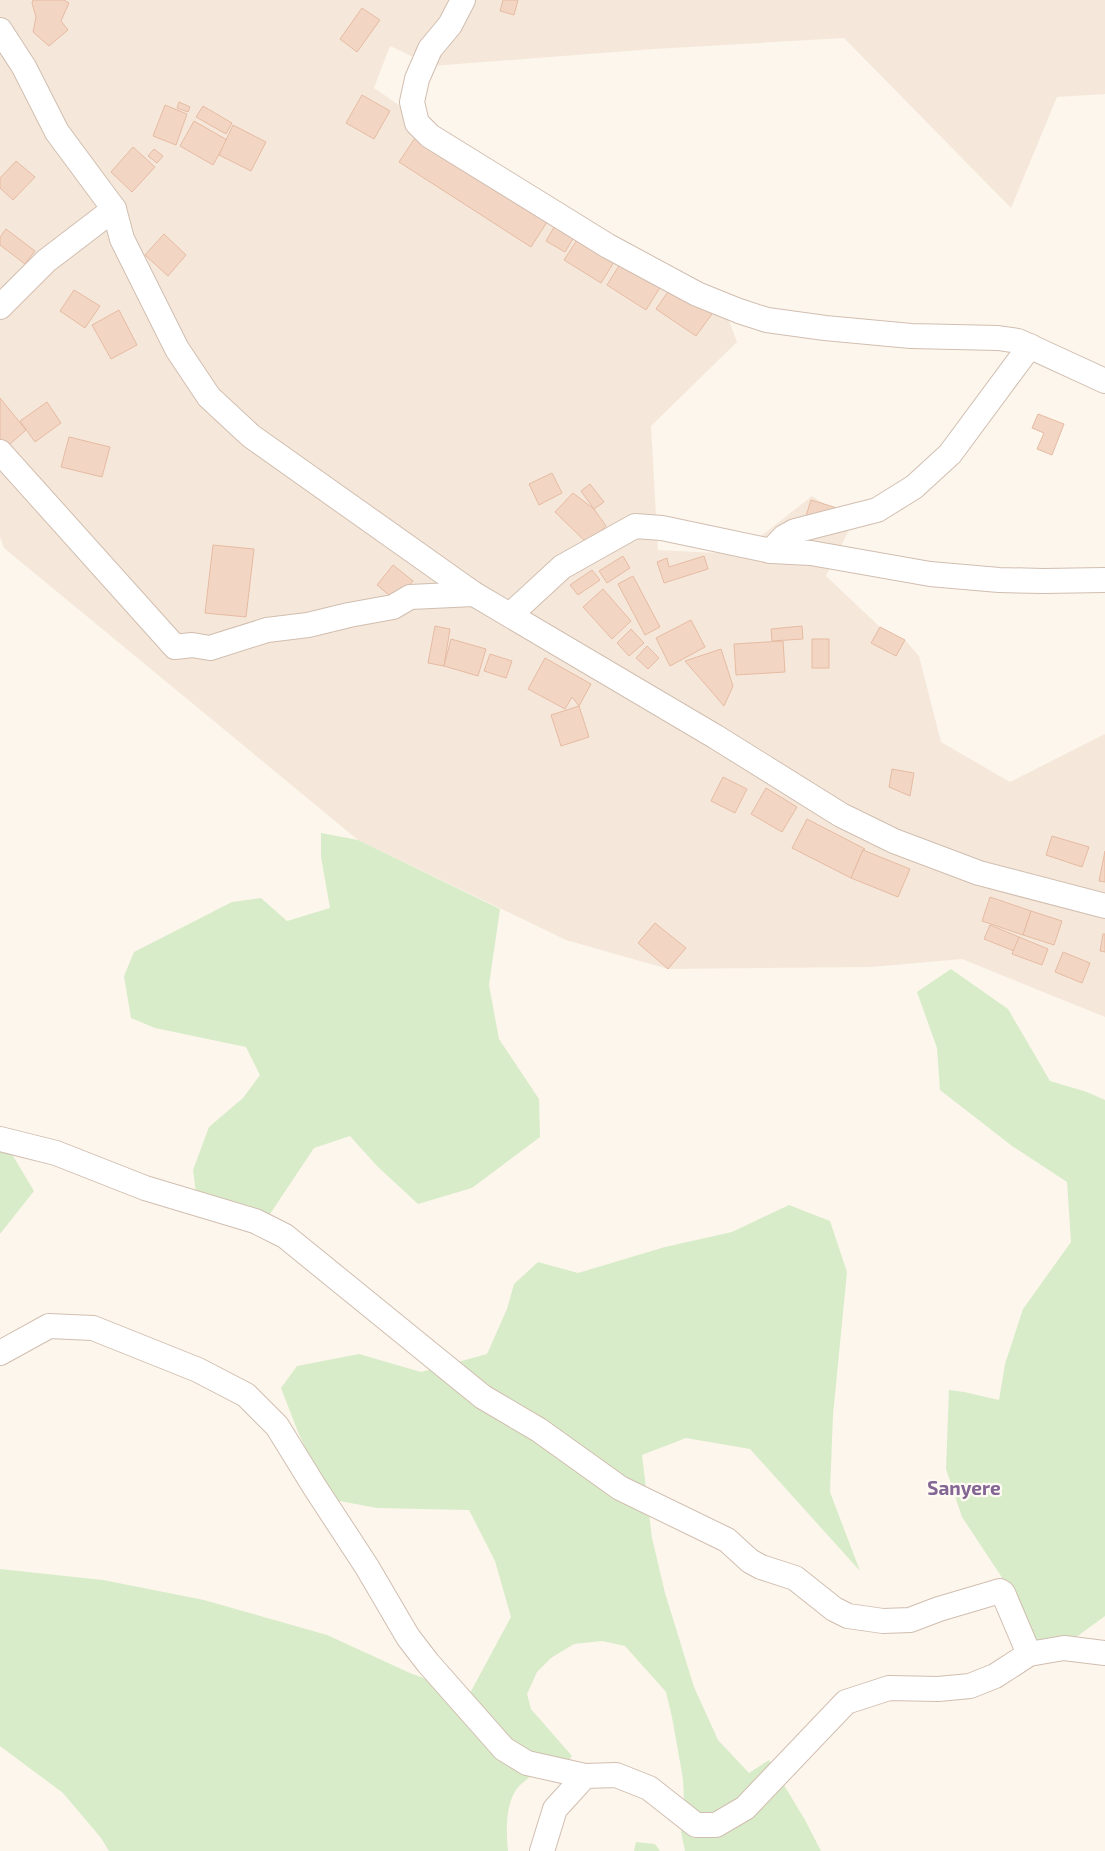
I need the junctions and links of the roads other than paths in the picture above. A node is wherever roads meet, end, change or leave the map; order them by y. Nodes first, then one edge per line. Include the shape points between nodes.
1 (464, 0) edge
2 (0, 30) edge
3 (114, 209) junction
4 (0, 307) edge
5 (1030, 346) junction
6 (1105, 381) edge
7 (0, 452) edge
8 (772, 550) junction
9 (1105, 580) edge
10 (474, 594) junction
11 (510, 614) junction
12 (1105, 906) edge
13 (0, 1139) edge
14 (0, 1353) edge
15 (1105, 1653) edge
16 (1029, 1654) junction
17 (585, 1776) junction
18 (542, 1851) edge

1 - 5 street via 450,25 430,49 417,79 412,102 417,123 430,136 608,246 698,294 767,320 911,336 998,338
2 - 3 street via 24,67 58,132
3 - 4 street via 46,261
3 - 10 street via 122,239 176,349 209,397 251,436
5 - 6 street
5 - 8 street via 950,454 914,487 877,510 795,531
7 - 10 street via 175,647 210,648 267,630 393,607 410,597
8 - 9 street via 811,553 930,574 1026,581
8 - 11 street via 662,528 635,526 562,567
10 - 11 street
11 - 12 street via 850,820 894,841 979,873
13 - 16 street via 56,1153 145,1188 255,1221 285,1236 484,1397 539,1430 620,1488 727,1540 761,1567 795,1578 834,1609 848,1616 883,1621 910,1620 1000,1592
14 - 17 street via 49,1326 93,1328 198,1370 246,1395 277,1426 408,1637 428,1663 504,1748 527,1763
15 - 16 street via 1064,1648
16 - 17 street via 995,1676 970,1686 889,1688 846,1702 745,1808 716,1825 696,1824 649,1788 616,1775
17 - 18 street via 555,1809

